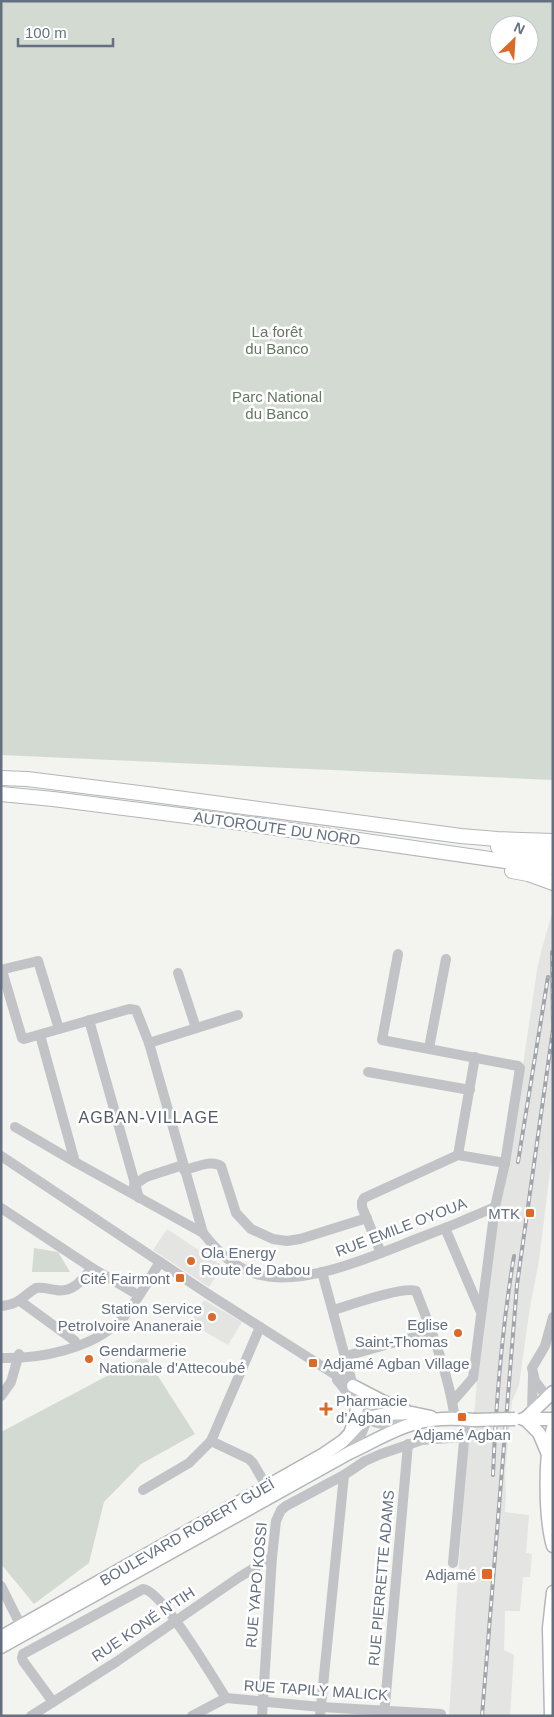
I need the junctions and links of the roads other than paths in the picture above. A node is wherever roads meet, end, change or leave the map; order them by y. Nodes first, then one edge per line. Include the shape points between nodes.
1 (1, 778) edge
2 (1, 794) edge
3 (374, 826) junction
4 (553, 835) edge
5 (535, 840) junction
6 (553, 840) edge
7 (407, 847) junction
8 (553, 855) edge
9 (553, 868) edge
10 (553, 883) edge
11 (398, 954) dead end
12 (446, 959) dead end
13 (178, 972) dead end
14 (238, 1015) dead end
15 (89, 1020) junction
16 (196, 1028) junction
17 (59, 1029) junction
18 (40, 1035) junction
19 (149, 1043) junction
20 (429, 1048) junction
21 (475, 1057) junction
22 (368, 1072) dead end
23 (470, 1090) junction
24 (15, 1127) dead end
25 (458, 1155) junction
26 (3, 1160) edge
27 (75, 1162) junction
28 (505, 1163) junction
29 (184, 1168) junction
30 (134, 1184) junction
31 (139, 1198) junction
32 (495, 1207) junction
33 (1, 1208) edge
34 (367, 1218) junction
35 (445, 1228) junction
36 (203, 1233) junction
37 (381, 1253) junction
38 (157, 1260) junction
39 (92, 1268) junction
40 (322, 1272) junction
41 (133, 1292) junction
42 (20, 1301) junction
43 (1, 1306) edge
44 (334, 1310) junction
45 (480, 1311) junction
46 (553, 1317) edge
47 (260, 1327) junction
48 (432, 1332) junction
49 (75, 1341) junction
50 (1, 1353) edge
51 (19, 1355) junction
52 (346, 1356) junction
53 (1, 1358) edge
54 (332, 1373) junction
55 (533, 1375) junction
56 (353, 1386) junction
57 (550, 1395) edge
58 (1, 1396) edge
59 (453, 1401) junction
60 (357, 1407) junction
61 (524, 1416) junction
62 (366, 1418) junction
63 (414, 1418) junction
64 (460, 1419) junction
65 (553, 1419) edge
66 (553, 1428) edge
67 (349, 1435) junction
68 (465, 1436) junction
69 (211, 1441) junction
70 (408, 1444) junction
71 (349, 1453) junction
72 (548, 1455) junction
73 (344, 1475) junction
74 (267, 1487) junction
75 (143, 1490) dead end
76 (553, 1546) edge
77 (272, 1557) junction
78 (453, 1563) dead end
79 (1, 1586) edge
80 (553, 1592) edge
81 (176, 1620) junction
82 (21, 1626) junction
83 (1, 1637) edge
84 (1, 1647) edge
85 (226, 1698) junction
86 (53, 1702) junction
87 (263, 1702) junction
88 (320, 1711) edge
89 (384, 1713) edge
90 (441, 1715) edge
91 (31, 1716) edge
92 (192, 1716) edge
93 (262, 1716) edge
94 (551, 1716) edge

1 - 3 highway, AUTOROUTE DU NORD via 147,794
2 - 7 highway, AUTOROUTE DU NORD via 118,806
3 - 5 highway, AUTOROUTE DU NORD
3 - 8 highway
4 - 5 highway
5 - 6 highway, AUTOROUTE DU NORD
7 - 9 highway, AUTOROUTE DU NORD
7 - 10 highway via 441,859 528,874
11 - 20 street via 382,1040
12 - 20 street
13 - 16 street
14 - 16 street
15 - 17 street, RUE EMILE OYOUA
15 - 19 street, RUE EMILE OYOUA via 134,1009
15 - 30 street
16 - 19 street
17 - 18 street, RUE EMILE OYOUA
17 - 18 street via 38,961 4,969 22,1038
18 - 27 street
19 - 29 street, RUE EMILE OYOUA
20 - 21 street
21 - 23 street
21 - 28 street via 520,1067
22 - 23 street
23 - 25 street
24 - 27 street
25 - 28 street
25 - 34 street via 364,1198 362,1208
26 - 38 street
27 - 31 street
28 - 32 street
29 - 30 street via 146,1177
29 - 34 street via 213,1163 221,1166 236,1213 251,1229 273,1239 300,1239
29 - 36 street, RUE EMILE OYOUA
30 - 31 street
31 - 36 street
32 - 35 street, RUE EMILE OYOUA
32 - 45 street
33 - 39 street
34 - 37 street
35 - 37 street, RUE EMILE OYOUA
35 - 45 street
36 - 40 street, RUE EMILE OYOUA via 230,1262 259,1275 279,1278
37 - 40 street, RUE EMILE OYOUA
38 - 41 street
38 - 47 street
38 - 51 street via 122,1319 98,1337 55,1352
39 - 41 street
39 - 42 street via 71,1289 36,1288
40 - 44 street
41 - 49 street via 117,1315
42 - 43 street
42 - 49 street
44 - 48 street via 413,1290
44 - 52 street
45 - 59 street via 473,1378
46 - 55 street via 545,1346 532,1368
47 - 54 street
47 - 69 street
48 - 52 street
48 - 59 street
49 - 51 street
50 - 51 street
51 - 53 street
51 - 58 street via 11,1382
52 - 56 street
54 - 56 street
54 - 60 street
55 - 57 street
55 - 61 street
56 - 62 street
56 - 63 main road
57 - 61 main road
59 - 64 street
60 - 62 street
60 - 67 main road via 354,1427
61 - 64 main road, bridge
61 - 65 main road
61 - 72 main road via 539,1433
62 - 63 main road via 385,1414
62 - 67 main road, BOULEVARD ROBERT GUEÏ
62 - 71 street, BOULEVARD ROBERT GUEÏ via 361,1436
63 - 64 main road
63 - 71 main road, BOULEVARD ROBERT GUEÏ
64 - 68 street
66 - 72 main road
67 - 74 main road, BOULEVARD ROBERT GUEÏ via 324,1454
68 - 70 street, RUE YAPO KOSSI
68 - 78 street
69 - 74 street via 249,1459
69 - 75 street via 189,1463
70 - 73 street, RUE YAPO KOSSI via 365,1461
70 - 89 street, RUE PIERRETTE ADAMS
71 - 84 main road, BOULEVARD ROBERT GUEÏ
72 - 76 main road via 547,1508
73 - 77 street, RUE YAPO KOSSI via 281,1510 276,1521
73 - 88 street
74 - 82 main road, BOULEVARD ROBERT GUEÏ
77 - 81 street, RUE KONÉ N'TIH
77 - 87 street, RUE YAPO KOSSI
79 - 82 street
80 - 94 main road via 549,1628
81 - 85 street
81 - 86 street, RUE KONÉ N'TIH
81 - 86 street via 151,1591 143,1589 23,1654 23,1661
82 - 83 main road, BOULEVARD ROBERT GUEÏ
85 - 87 street, RUE TAPILY MALICK
85 - 92 street, RUE TAPILY MALICK
86 - 91 street, RUE KONÉ N'TIH
87 - 88 street, RUE TAPILY MALICK
87 - 93 street, RUE YAPO KOSSI
88 - 89 street, RUE TAPILY MALICK
89 - 90 street, RUE TAPILY MALICK

